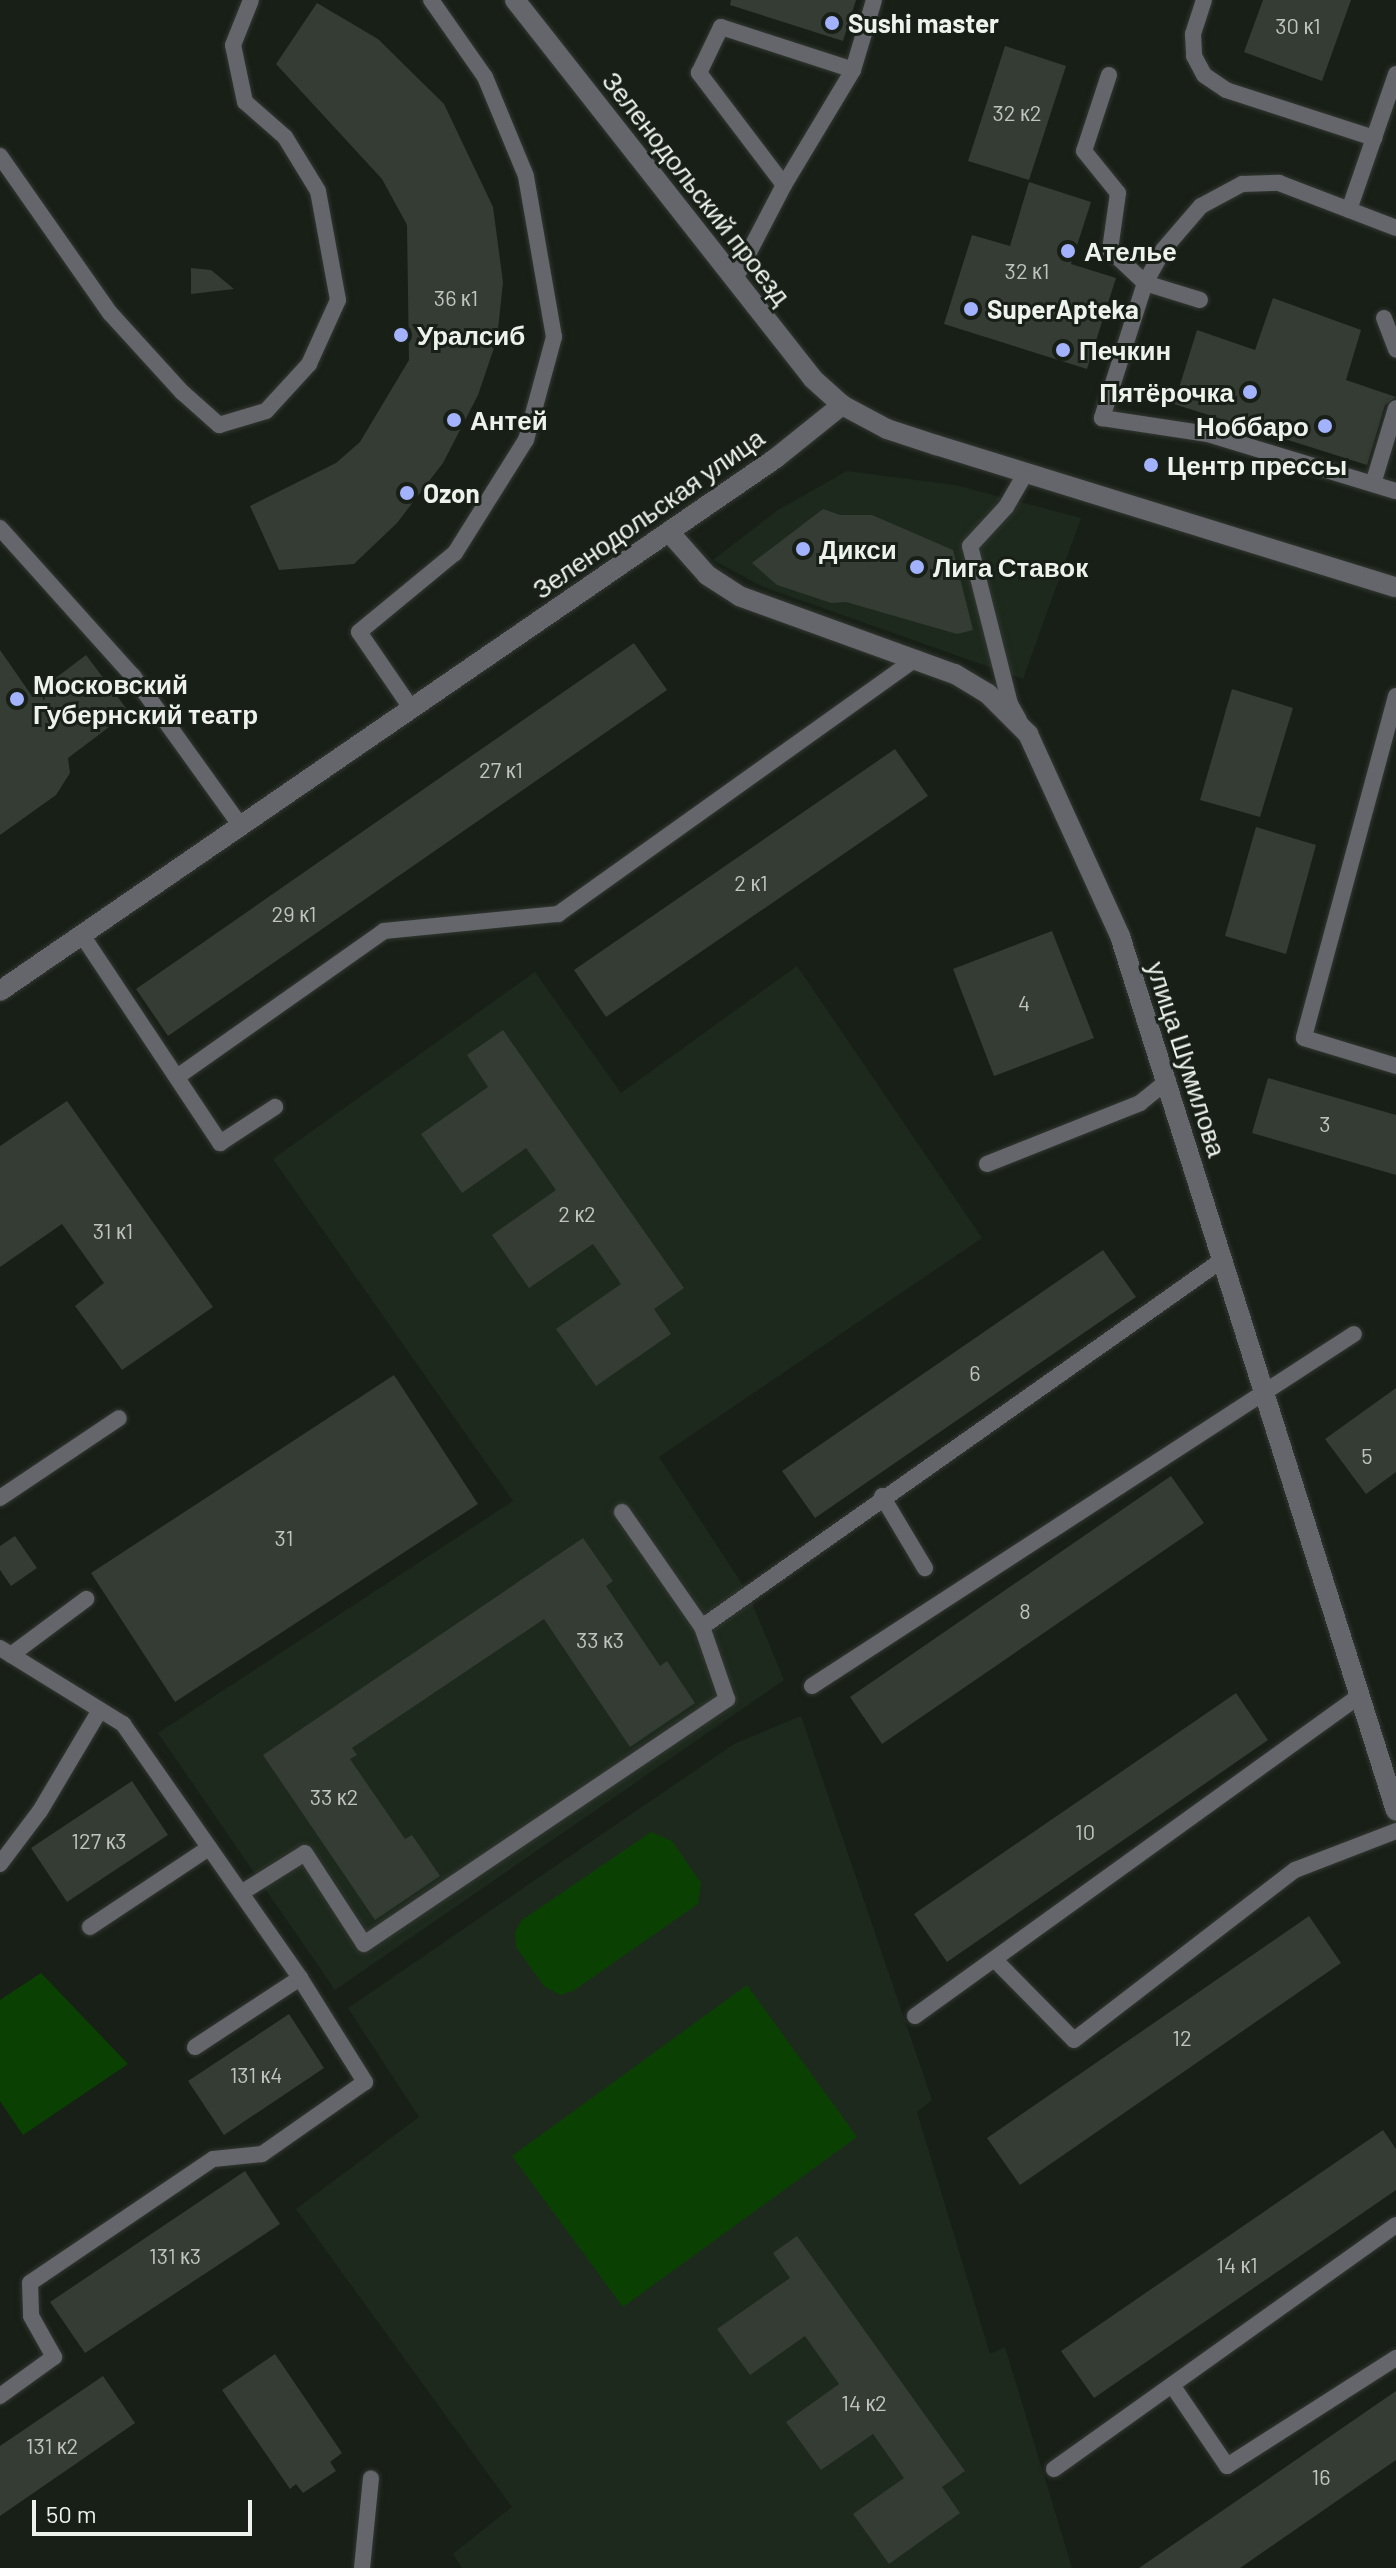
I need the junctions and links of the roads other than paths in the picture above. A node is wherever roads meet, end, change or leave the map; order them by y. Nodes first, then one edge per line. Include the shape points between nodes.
1 (251, 0) edge
2 (431, 0) edge
3 (515, 0) edge
4 (874, 0) edge
5 (1204, 0) edge
6 (853, 70) junction
7 (1396, 74) edge
8 (1109, 75) dead end
9 (1374, 138) junction
10 (0, 156) edge
11 (784, 185) junction
12 (1349, 210) junction
13 (1396, 228) edge
14 (735, 279) junction
15 (1145, 283) junction
16 (1200, 300) dead end
17 (1384, 318) dead end
18 (1396, 350) edge
19 (842, 405) junction
20 (1396, 408) edge
21 (1026, 473) junction
22 (1373, 484) junction
23 (1396, 491) edge
24 (0, 528) edge
25 (669, 532) junction
26 (1396, 587) edge
27 (916, 659) junction
28 (1396, 698) edge
29 (411, 708) junction
30 (1028, 734) junction
31 (240, 825) junction
32 (82, 935) junction
33 (0, 991) edge
34 (1396, 1066) edge
35 (177, 1077) junction
36 (1168, 1080) junction
37 (275, 1107) dead end
38 (987, 1164) dead end
39 (1222, 1260) junction
40 (1354, 1334) dead end
41 (1261, 1391) junction
42 (119, 1418) dead end
43 (882, 1496) junction
44 (0, 1498) edge
45 (622, 1512) dead end
46 (925, 1568) dead end
47 (86, 1599) dead end
48 (702, 1627) junction
49 (5, 1652) edge
50 (812, 1686) dead end
51 (1359, 1696) junction
52 (100, 1710) junction
53 (1396, 1811) edge
54 (1396, 1831) edge
55 (209, 1848) junction
56 (0, 1864) edge
57 (241, 1893) junction
58 (90, 1927) dead end
59 (995, 1960) junction
60 (300, 1978) junction
61 (915, 2016) dead end
62 (195, 2047) dead end
63 (1396, 2225) edge
64 (1396, 2358) edge
65 (1172, 2385) junction
66 (0, 2396) edge
67 (1054, 2469) dead end
68 (371, 2478) dead end
69 (362, 2568) edge

1 - 10 lane via 233,45 245,102 285,137 318,191 338,300 309,364 266,411 219,425 182,392 110,313
2 - 29 lane via 485,77 526,176 554,337 526,440 455,553 359,632
3 - 14 street, Зеленодольский проезд
4 - 6 lane
5 - 9 lane via 1193,34 1194,56 1204,75 1226,90
6 - 11 lane
6 - 11 lane via 721,27 699,73
7 - 9 lane
8 - 15 lane via 1084,151 1118,193 1110,250
9 - 12 lane
11 - 14 lane
12 - 13 lane
12 - 15 lane via 1279,183 1242,184 1201,206 1163,250
14 - 19 street, Зеленодольский проезд via 812,378
15 - 16 lane
15 - 22 lane via 1102,418 1208,434
17 - 18 lane
19 - 21 street via 887,429
19 - 25 street, Зеленодольская улица
20 - 22 lane
21 - 26 street
21 - 30 lane via 1006,507 970,546 1010,704
22 - 23 lane
24 - 31 lane via 133,676
25 - 27 street, улица Шумилова via 707,575 739,596
25 - 29 street, Зеленодольская улица
27 - 30 street, улица Шумилова via 988,694
27 - 35 lane via 558,914 384,931
28 - 34 lane via 1304,1038
29 - 31 street, Зеленодольская улица
30 - 36 street, улица Шумилова via 1120,936
31 - 32 street, Зеленодольская улица
32 - 33 street, Зеленодольская улица
32 - 35 lane
35 - 37 lane via 220,1143
36 - 38 lane via 1140,1103
36 - 39 street, улица Шумилова
39 - 41 street, улица Шумилова
39 - 43 lane
40 - 41 lane via 1309,1367
41 - 50 lane
41 - 51 street, улица Шумилова
42 - 44 lane
43 - 46 lane
43 - 48 lane
45 - 48 lane
47 - 49 lane
48 - 57 lane via 727,1699 364,1944 305,1853
49 - 52 lane
51 - 53 street, улица Шумилова
51 - 59 lane
52 - 55 lane via 123,1724
52 - 56 lane via 40,1811
54 - 59 lane via 1295,1870 1074,2040
55 - 57 lane
55 - 58 lane
57 - 60 lane
59 - 61 lane
60 - 62 lane
60 - 66 lane via 365,2082 262,2154 213,2159 30,2283 31,2316 54,2357
63 - 65 lane
64 - 65 lane via 1227,2466
65 - 67 lane
68 - 69 lane

